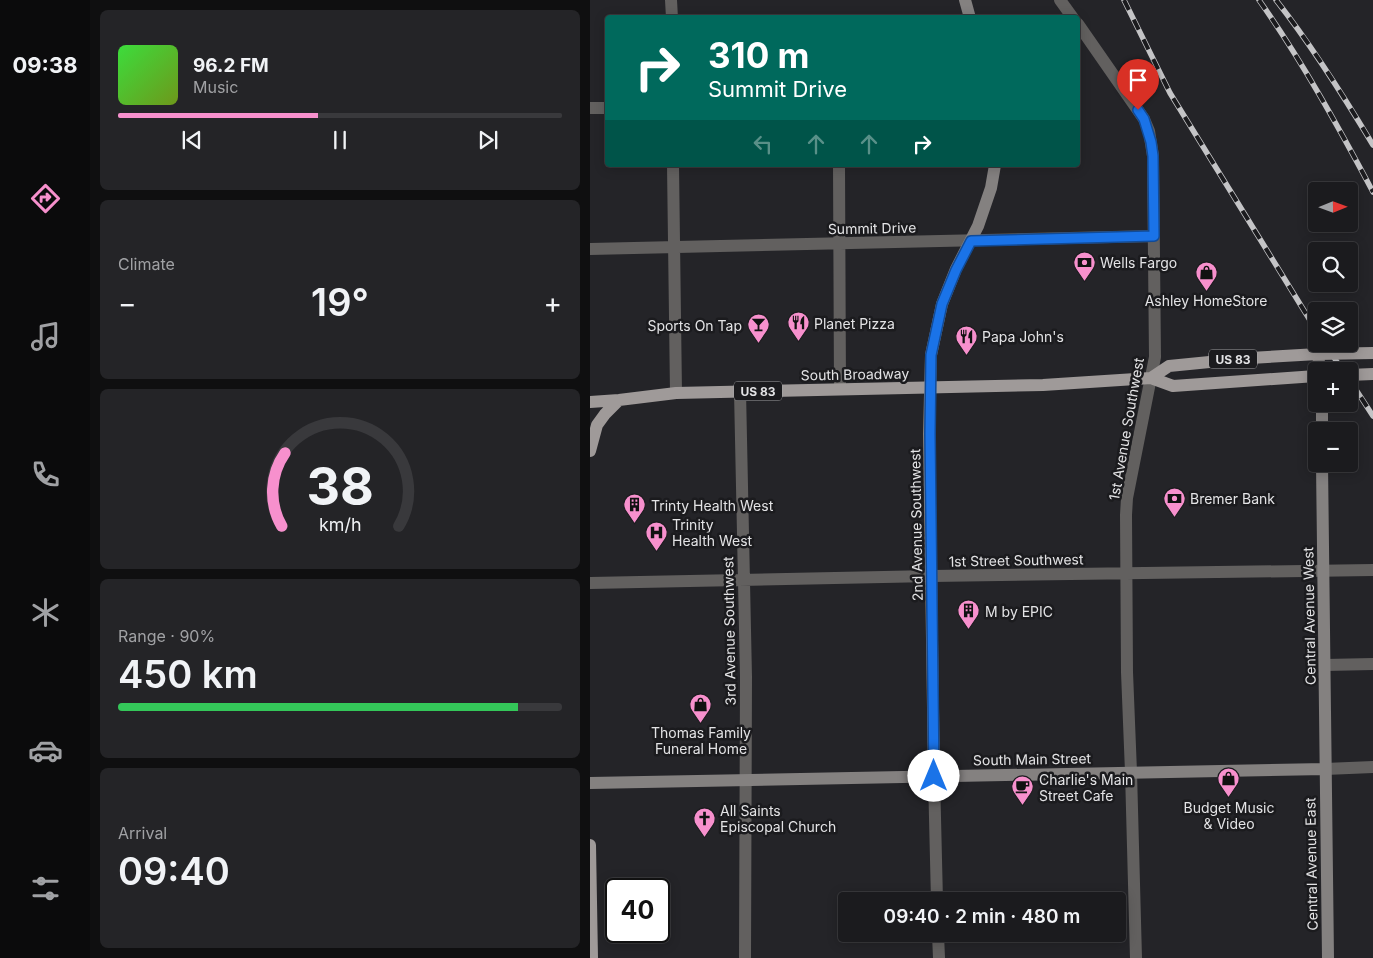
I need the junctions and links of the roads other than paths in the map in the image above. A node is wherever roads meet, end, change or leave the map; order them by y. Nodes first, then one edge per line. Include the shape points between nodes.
1 (671, 0) edge
2 (965, 0) edge
3 (1060, 0) edge
4 (672, 15) edge
5 (969, 15) edge
6 (1071, 15) edge
7 (1080, 27) edge
8 (590, 108) edge
9 (605, 108) edge
10 (673, 167) edge
11 (839, 167) edge
12 (995, 167) edge
13 (1154, 236) junction
14 (971, 241) junction
15 (839, 244) junction
16 (674, 247) junction
17 (590, 249) edge
18 (1318, 354) junction
19 (1373, 354) edge
20 (1319, 362) edge
21 (1373, 374) edge
22 (1358, 375) edge
23 (1308, 377) edge
24 (1151, 378) junction
25 (930, 387) junction
26 (840, 389) junction
27 (740, 391) junction
28 (676, 393) junction
29 (619, 400) junction
30 (590, 402) edge
31 (590, 451) edge
32 (1322, 472) edge
33 (1323, 570) junction
34 (1373, 570) edge
35 (1127, 573) junction
36 (932, 576) junction
37 (744, 580) junction
38 (590, 583) edge
39 (1373, 664) edge
40 (1325, 665) junction
41 (1373, 767) edge
42 (1325, 769) junction
43 (1131, 772) junction
44 (934, 776) junction
45 (746, 780) junction
46 (590, 783) edge
47 (590, 845) edge
48 (937, 892) edge
49 (938, 942) edge
50 (592, 958) edge
51 (745, 958) edge
52 (939, 958) edge
53 (1136, 958) edge
54 (1328, 958) edge

1 - 4 street
2 - 5 street
3 - 6 street
7 - 13 street, 1st Avenue Southwest via 1149,131 1153,156
8 - 9 street
10 - 16 street
11 - 15 street
12 - 14 street, 2nd Avenue Southwest via 991,188
13 - 14 street, Summit Drive
13 - 24 street, 1st Avenue Southwest via 1155,357
14 - 15 street, Summit Drive
14 - 25 street, 2nd Avenue Southwest via 942,304 931,355
15 - 16 street, Summit Drive
15 - 26 street
16 - 17 street, Summit Drive
16 - 28 street
18 - 19 main road, South Broadway / US 83, bridge
18 - 20 street
18 - 24 main road, South Broadway / US 83 via 1169,366
21 - 22 main road
23 - 24 main road, South Broadway / US 83 via 1173,386
24 - 25 main road, South Broadway / US 83 via 1066,384
24 - 35 street, 1st Avenue Southwest via 1127,498
25 - 26 main road, South Broadway / US 83
25 - 36 street, 2nd Avenue Southwest
26 - 27 main road, South Broadway / US 83
27 - 28 main road, South Broadway / US 83
27 - 37 street, 3rd Avenue Southwest
28 - 29 main road, South Broadway / US 83
29 - 30 main road, South Broadway / US 83
29 - 31 main road via 597,425
32 - 33 street, Central Avenue West
33 - 34 street, 1st Street Southwest
33 - 35 street, 1st Street Southwest
33 - 40 street, Central Avenue West
35 - 36 street, 1st Street Southwest
35 - 43 street, 1st Avenue Southwest
36 - 37 street, 1st Street Southwest
36 - 44 street, 2nd Avenue Southwest
37 - 38 street, 1st Street Southwest
37 - 45 street, 3rd Avenue Southwest
39 - 40 street
40 - 42 street, Central Avenue West
41 - 42 street
42 - 43 street, South Main Street
42 - 54 street, Central Avenue East
43 - 44 street, South Main Street
43 - 53 street, 1st Avenue Southwest
44 - 45 street, South Main Street
44 - 48 street
45 - 46 street, South Main Street
45 - 51 street, 3rd Avenue Southwest
47 - 50 main road
49 - 52 street

